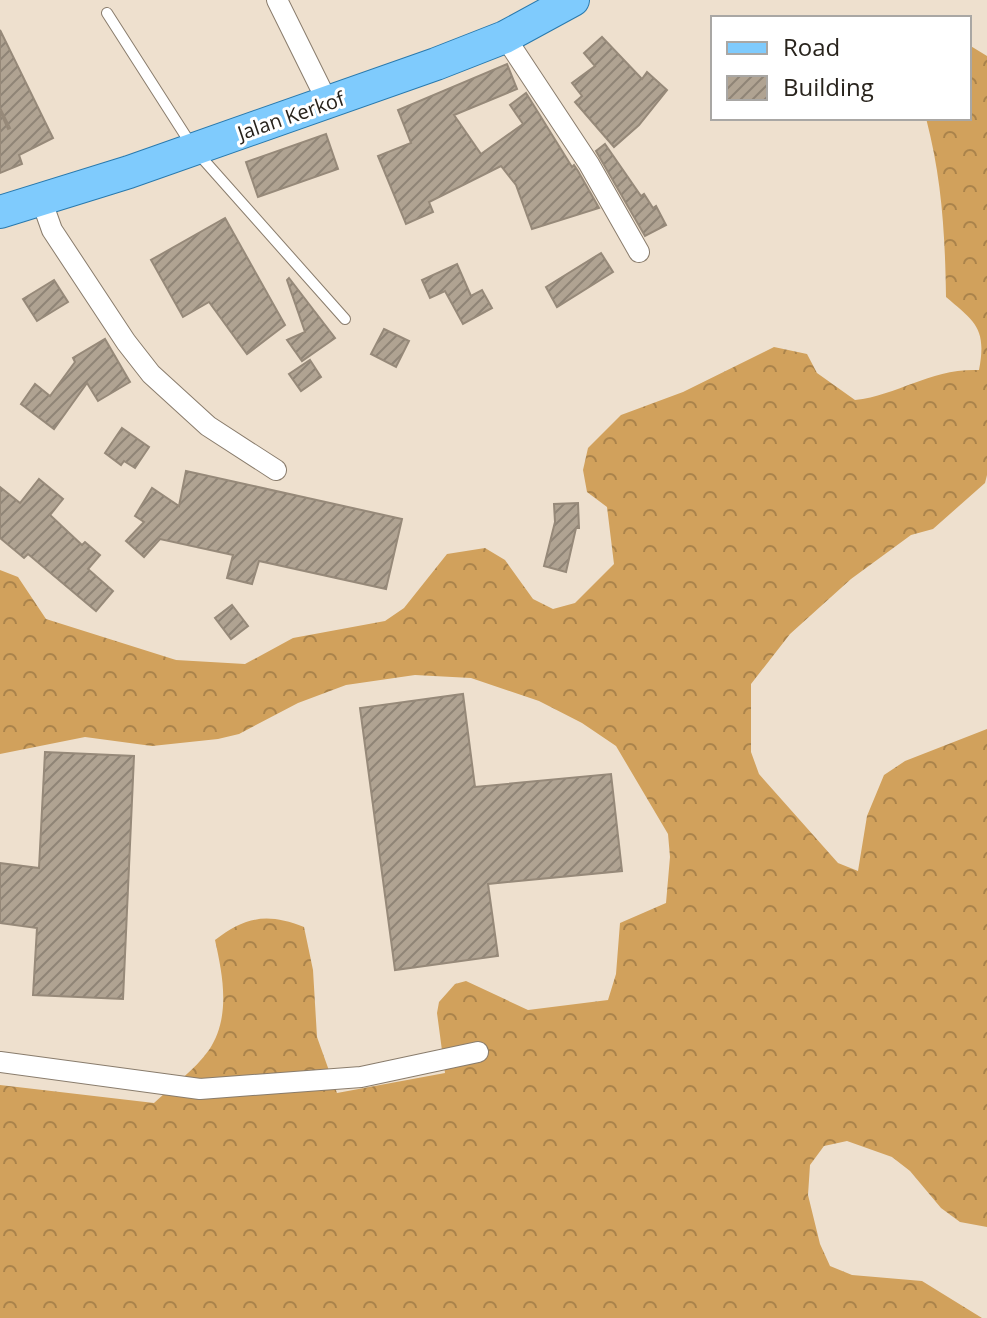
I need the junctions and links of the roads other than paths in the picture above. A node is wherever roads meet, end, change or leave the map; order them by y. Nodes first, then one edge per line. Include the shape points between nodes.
1 (277, 0) edge
2 (573, 0) edge
3 (107, 13) dead end
4 (505, 37) junction
5 (328, 103) junction
6 (194, 149) junction
7 (41, 199) junction
8 (0, 212) edge
9 (639, 252) dead end
10 (345, 319) dead end
11 (276, 470) dead end
12 (478, 1052) dead end
13 (0, 1062) edge

1 - 5 street
2 - 4 main road, Jalan Kerkof
3 - 6 lane
4 - 5 main road, Jalan Kerkof
4 - 9 street via 589,164
5 - 6 main road, Jalan Kerkof
6 - 7 main road, Jalan Kerkof
6 - 10 lane
7 - 8 main road, Jalan Kerkof
7 - 11 street via 52,230 151,374 208,426
12 - 13 street via 361,1077 200,1089

